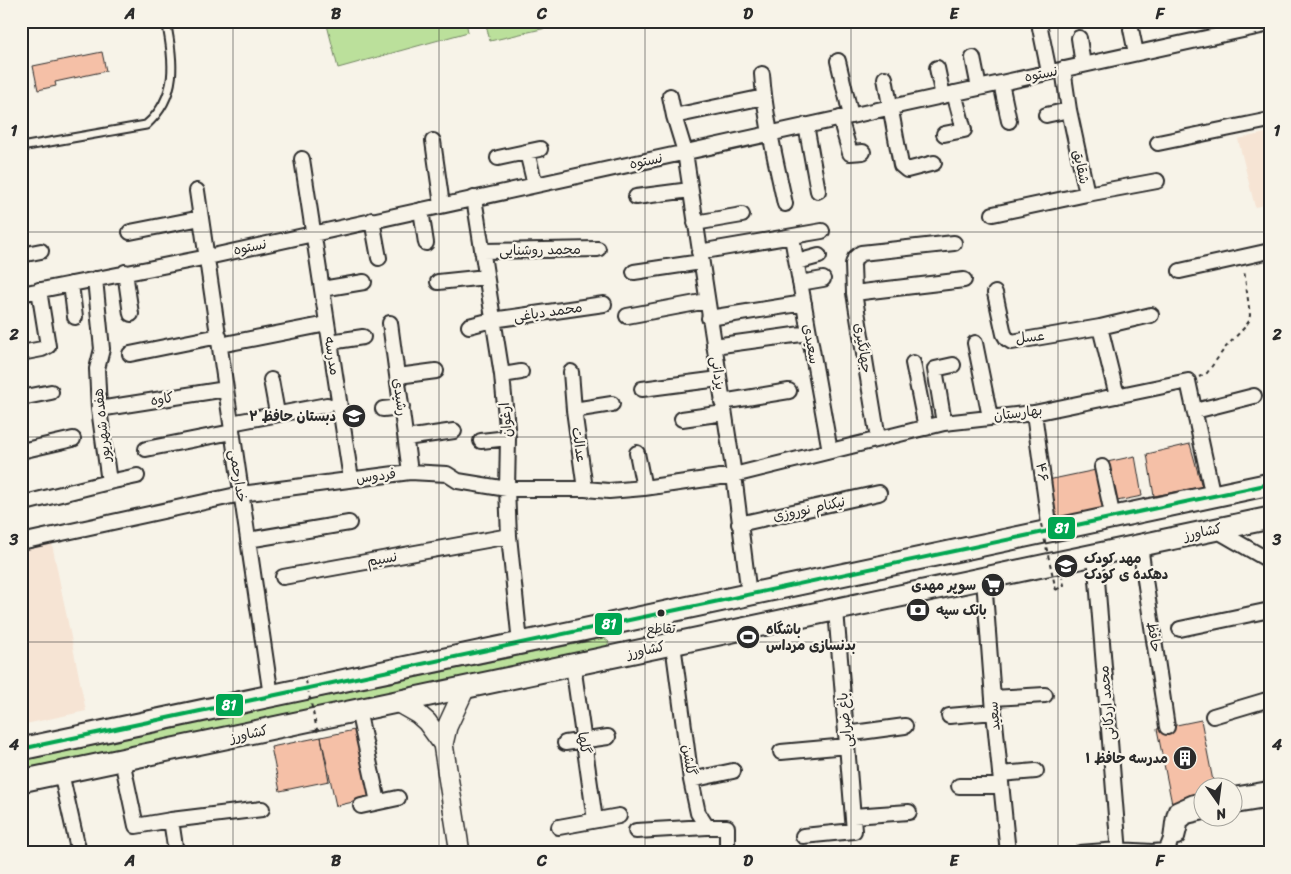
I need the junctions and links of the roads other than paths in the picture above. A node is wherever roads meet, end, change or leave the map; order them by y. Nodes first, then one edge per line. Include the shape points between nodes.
1 (166, 21) edge
2 (1270, 24) edge
3 (1040, 28) dead end
4 (1131, 28) dead end
5 (1079, 38) dead end
6 (1136, 53) junction
7 (973, 58) dead end
8 (838, 61) dead end
9 (1084, 65) junction
10 (937, 68) dead end
11 (1056, 71) junction
12 (762, 74) dead end
13 (885, 78) dead end
14 (1001, 83) junction
15 (979, 88) junction
16 (949, 94) junction
17 (670, 96) dead end
18 (764, 97) junction
19 (890, 107) junction
20 (1069, 110) junction
21 (1046, 114) dead end
22 (674, 116) junction
23 (845, 117) junction
24 (1270, 120) edge
25 (1009, 121) dead end
26 (806, 126) junction
27 (770, 133) junction
28 (944, 134) dead end
29 (433, 141) dead end
30 (1158, 143) dead end
31 (21, 147) edge
32 (685, 152) junction
33 (863, 152) dead end
34 (498, 158) dead end
35 (302, 159) dead end
36 (934, 163) dead end
37 (1157, 181) dead end
38 (535, 185) junction
39 (197, 190) dead end
40 (690, 190) junction
41 (818, 191) dead end
42 (1087, 194) junction
43 (636, 197) dead end
44 (474, 198) junction
45 (785, 204) dead end
46 (442, 205) junction
47 (421, 210) junction
48 (993, 214) dead end
49 (742, 215) dead end
50 (201, 218) junction
51 (372, 220) junction
52 (695, 223) junction
53 (822, 231) dead end
54 (130, 232) dead end
55 (313, 234) junction
56 (792, 236) junction
57 (426, 243) dead end
58 (954, 243) dead end
59 (598, 249) dead end
60 (41, 251) dead end
61 (482, 251) junction
62 (1270, 252) edge
63 (21, 255) edge
64 (819, 256) dead end
65 (208, 257) junction
66 (700, 257) junction
67 (379, 258) dead end
68 (797, 262) junction
69 (125, 272) junction
70 (634, 272) dead end
71 (1180, 272) dead end
72 (486, 277) junction
73 (96, 279) junction
74 (823, 279) dead end
75 (964, 280) dead end
76 (364, 282) dead end
77 (438, 282) dead end
78 (800, 283) junction
79 (71, 284) junction
80 (322, 289) junction
81 (38, 290) junction
82 (995, 293) dead end
83 (21, 294) edge
84 (854, 294) junction
85 (707, 301) junction
86 (804, 303) junction
87 (604, 304) dead end
88 (130, 314) dead end
89 (1151, 315) dead end
90 (627, 316) dead end
91 (75, 317) dead end
92 (709, 318) junction
93 (492, 320) junction
94 (390, 323) dead end
95 (327, 324) junction
96 (469, 326) dead end
97 (1100, 327) junction
98 (809, 333) junction
99 (363, 337) dead end
100 (219, 341) junction
101 (330, 342) junction
102 (975, 343) dead end
103 (714, 346) junction
104 (21, 353) edge
105 (130, 354) dead end
106 (913, 364) dead end
107 (953, 365) dead end
108 (436, 371) dead end
109 (521, 372) dead end
110 (571, 372) dead end
111 (502, 375) junction
112 (398, 376) junction
113 (719, 379) junction
114 (271, 380) dead end
115 (642, 388) dead end
116 (226, 389) junction
117 (51, 392) dead end
118 (789, 392) dead end
119 (1117, 396) junction
120 (1254, 396) dead end
121 (21, 398) edge
122 (612, 404) dead end
123 (327, 405) dead end
124 (402, 406) junction
125 (723, 407) junction
126 (99, 409) junction
127 (383, 409) dead end
128 (574, 410) junction
129 (1195, 411) junction
130 (277, 413) junction
131 (1034, 413) junction
132 (990, 417) junction
133 (682, 419) dead end
134 (944, 423) junction
135 (231, 427) junction
136 (926, 428) junction
137 (454, 431) dead end
138 (406, 438) junction
139 (508, 438) junction
140 (73, 439) dead end
141 (878, 439) junction
142 (481, 441) dead end
143 (146, 449) dead end
144 (21, 451) edge
145 (830, 451) junction
146 (637, 453) dead end
147 (1102, 468) dead end
148 (410, 472) junction
149 (734, 475) junction
150 (138, 476) dead end
151 (351, 479) junction
152 (109, 482) junction
153 (1270, 484) edge
154 (644, 488) junction
155 (507, 489) junction
156 (585, 489) junction
157 (879, 493) dead end
158 (241, 494) junction
159 (1213, 497) junction
160 (21, 504) edge
161 (1113, 518) junction
162 (1270, 518) edge
163 (349, 523) dead end
164 (739, 524) junction
165 (1046, 528) junction
166 (1216, 530) junction
167 (509, 536) junction
168 (248, 540) junction
169 (21, 542) edge
170 (1140, 546) junction
171 (1095, 555) junction
172 (1270, 561) edge
173 (283, 577) dead end
174 (984, 579) junction
175 (749, 595) junction
176 (836, 610) junction
177 (1270, 610) edge
178 (1180, 628) dead end
179 (520, 643) junction
180 (674, 644) junction
181 (573, 665) junction
182 (464, 688) junction
183 (1045, 695) dead end
184 (271, 696) junction
185 (1270, 699) edge
186 (397, 702) junction
187 (993, 705) junction
188 (358, 710) junction
189 (949, 716) dead end
190 (1213, 716) dead end
191 (905, 726) dead end
192 (1168, 727) dead end
193 (608, 737) dead end
194 (847, 740) junction
195 (584, 741) junction
196 (565, 743) dead end
197 (443, 744) junction
198 (21, 749) edge
199 (781, 752) dead end
200 (122, 760) junction
201 (734, 771) dead end
202 (1036, 771) dead end
203 (61, 773) junction
204 (691, 780) junction
205 (1000, 780) junction
206 (21, 781) edge
207 (959, 786) dead end
208 (1270, 789) edge
209 (1244, 793) edge
210 (398, 798) dead end
211 (1270, 800) edge
212 (378, 802) junction
213 (1194, 802) edge
214 (1244, 804) edge
215 (361, 806) dead end
216 (262, 809) dead end
217 (909, 812) dead end
218 (1194, 814) edge
219 (619, 816) dead end
220 (853, 816) junction
221 (171, 820) junction
222 (594, 820) junction
223 (559, 826) dead end
224 (707, 828) junction
225 (636, 831) dead end
226 (803, 836) dead end
227 (1118, 852) edge
228 (79, 853) edge
229 (176, 853) edge
230 (460, 853) edge
231 (727, 853) edge
232 (1008, 853) edge
233 (1080, 853) edge
234 (1174, 853) edge

1 - 31 lane via 172,74 168,92 146,125
2 - 6 street, نستوه
3 - 11 street, شقایق
4 - 6 street
5 - 9 street
6 - 9 street, نستوه
7 - 15 street
8 - 23 street
9 - 11 street, نستوه
10 - 16 street
11 - 14 street, نستوه
11 - 20 street, شقایق
12 - 18 street
13 - 19 street
14 - 15 street, نستوه
14 - 25 street
15 - 16 street, نستوه
16 - 19 street, نستوه
16 - 28 street via 964,130
17 - 22 street, یزدانی
18 - 22 street
18 - 27 street
19 - 23 street, نستوه
19 - 36 street via 904,170
20 - 21 street
20 - 42 street, شقایق
22 - 32 street, یزدانی
23 - 26 street, نستوه
23 - 33 street via 850,153
24 - 30 street
26 - 27 street, نستوه
26 - 41 street
27 - 32 street, نستوه
27 - 45 street
29 - 46 street
32 - 38 street, نستوه
32 - 40 street, یزدانی
34 - 38 street via 533,150
35 - 55 street, مدرسه
37 - 42 street, شقایق
38 - 44 street, نستوه
39 - 50 street, خدارحمی
40 - 43 street
40 - 52 street, یزدانی
42 - 48 street
44 - 46 street, نستوه
44 - 61 street, ارغوان
46 - 47 street, نستوه
47 - 51 street, نستوه
47 - 57 street
49 - 52 street
50 - 54 street
50 - 65 street, خدارحمی
51 - 55 street, نستوه
51 - 67 street
52 - 66 street, یزدانی
53 - 56 street
55 - 65 street, نستوه
55 - 80 street, مدرسه
56 - 66 street
56 - 68 street, سعیدی
58 - 84 street, جهانگیری via 861,252 853,264
59 - 61 street, محمد روشنایی
60 - 63 street
61 - 72 street, ارغوان
62 - 71 street
64 - 68 street
65 - 69 street, نستوه
65 - 100 street, خدارحمی
66 - 70 street
66 - 85 street, یزدانی
68 - 78 street, سعیدی
69 - 73 street, نستوه
69 - 88 street
72 - 77 street
72 - 93 street, ارغوان
73 - 79 street, نستوه
73 - 126 street, هفده شهریور via 102,349 97,369
74 - 78 street
75 - 84 street
76 - 80 street
78 - 86 street, سعیدی
79 - 81 street, نستوه
79 - 91 street
80 - 95 street, مدرسه
81 - 83 street, نستوه
81 - 104 street via 48,346
82 - 97 street, عسل via 1004,334 1012,342
84 - 141 street, جهانگیری
85 - 90 street
85 - 92 street, یزدانی
86 - 92 street
86 - 98 street, سعیدی
87 - 93 street, محمد دیاغی
89 - 97 street
92 - 103 street, یزدانی
93 - 96 street, محمد دیاغی
93 - 111 street, ارغوان
94 - 112 street, رشیدی
95 - 100 street
95 - 101 street, مدرسه
97 - 119 street
98 - 103 street
98 - 145 street, سعیدی
99 - 101 street
100 - 105 street
100 - 116 street, خدارحمی
101 - 151 street, مدرسه
102 - 132 street
103 - 113 street, یزدانی
106 - 136 street
107 - 134 street via 935,369
108 - 112 street
109 - 111 street
110 - 128 street
111 - 139 street, ارغوان
112 - 124 street, رشیدی
113 - 115 street
113 - 125 street, یزدانی
114 - 130 street
116 - 126 street, کاوه
116 - 135 street, خدارحمی
117 - 121 street
118 - 125 street
119 - 129 street, بهارستان via 1188,381
119 - 131 street, بهارستان
120 - 129 street
122 - 128 street, عدالت
123 - 130 street
124 - 127 street
124 - 138 street, رشیدی
125 - 133 street
125 - 149 street, یزدانی
126 - 152 street, هفده شهریور
128 - 156 street, عدالت
129 - 159 street, بهارستان
130 - 135 street
131 - 132 street, بهارستان
131 - 165 street, ۴۶
132 - 134 street, بهارستان
134 - 136 street, بهارستان
135 - 143 street
135 - 158 street, خدارحمی
136 - 141 street, بهارستان
137 - 138 street
138 - 148 street, رشیدی
139 - 142 street
139 - 155 street, ارغوان
140 - 144 street
141 - 145 street, بهارستان
145 - 149 street, بهارستان
146 - 154 street
147 - 161 street
148 - 151 street, فردوس
148 - 155 street, فردوس via 447,474 458,481
149 - 154 street, فردوس
149 - 164 street, یزدانی
150 - 152 street
151 - 158 street, فردوس
152 - 160 street
153 - 159 main road
154 - 156 street, فردوس
155 - 156 street, فردوس
155 - 167 street, ارغوان
157 - 164 street, نیکنام نوروزی
158 - 168 street, خدارحمی
158 - 169 street, فردوس
159 - 161 main road
161 - 165 main road
162 - 166 main road, کشاورز
163 - 168 street
164 - 175 street, یزدانی
165 - 175 main road
166 - 170 main road, کشاورز
166 - 172 street
167 - 173 street, نسیم
167 - 179 street, ارغوان
168 - 184 street, خدارحمی
170 - 171 main road, کشاورز
170 - 192 street, حافظ
171 - 174 main road, کشاورز
171 - 227 street, محمد اردکانی
174 - 176 main road, کشاورز
174 - 187 street, سعید
175 - 179 main road
176 - 180 main road, کشاورز
176 - 194 street, باغ ضرایی
177 - 178 street
179 - 184 main road
180 - 181 main road, کشاورز
180 - 204 street, گلشن
181 - 182 main road, کشاورز
181 - 195 street, گلها
182 - 186 main road, کشاورز
182 - 197 main road
183 - 187 street
184 - 198 main road
185 - 190 street
186 - 188 main road, کشاورز
186 - 197 main road via 427,722
187 - 189 street
187 - 205 street, سعید
188 - 200 main road, کشاورز
188 - 212 street
191 - 194 street
193 - 195 street
194 - 199 street
194 - 220 street, باغ ضرایی
195 - 196 street
195 - 222 street, گلها
197 - 230 main road
200 - 203 main road, کشاورز
200 - 221 street via 136,826
201 - 204 street
202 - 205 street
203 - 206 main road, کشاورز
203 - 228 street
204 - 224 street, گلشن via 698,813
205 - 207 street
205 - 232 street, سعید
208 - 209 street
210 - 212 street
211 - 214 street
212 - 215 street
213 - 227 street via 1176,810 1170,844 1165,851
216 - 221 street
217 - 220 street
218 - 234 street via 1181,821
219 - 222 street
220 - 226 street, باغ ضرایی via 854,831
221 - 229 street
222 - 223 street
224 - 225 street
224 - 231 street via 727,827
227 - 233 street

